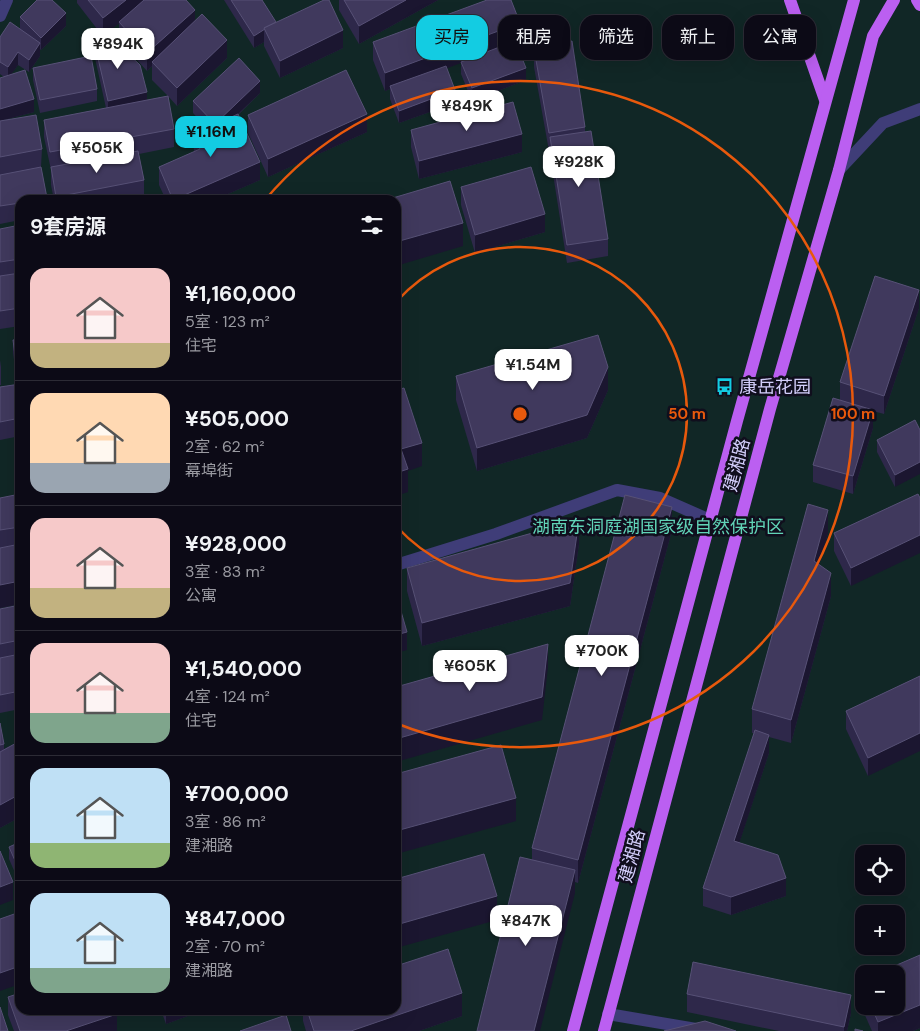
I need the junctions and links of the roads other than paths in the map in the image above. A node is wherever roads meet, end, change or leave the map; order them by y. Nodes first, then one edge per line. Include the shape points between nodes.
1 (7, 0) edge
2 (790, 0) edge
3 (854, 0) edge
4 (894, 0) edge
5 (917, 0) edge
6 (920, 5) edge
7 (0, 16) edge
8 (825, 100) junction
9 (920, 109) edge
10 (839, 170) junction
11 (710, 520) junction
12 (401, 563) edge
13 (608, 1014) junction
14 (573, 1031) edge
15 (604, 1031) edge
16 (708, 1031) edge

1 - 7 street
2 - 8 main road
3 - 8 main road, 建湘路
4 - 10 main road, 建湘路 via 872,36
5 - 6 main road
8 - 11 main road, 建湘路
9 - 10 street via 883,123
10 - 13 main road, 建湘路 via 770,409
11 - 12 street via 660,498 618,490 496,534
11 - 14 main road, 建湘路
13 - 15 main road, 建湘路
13 - 16 street

